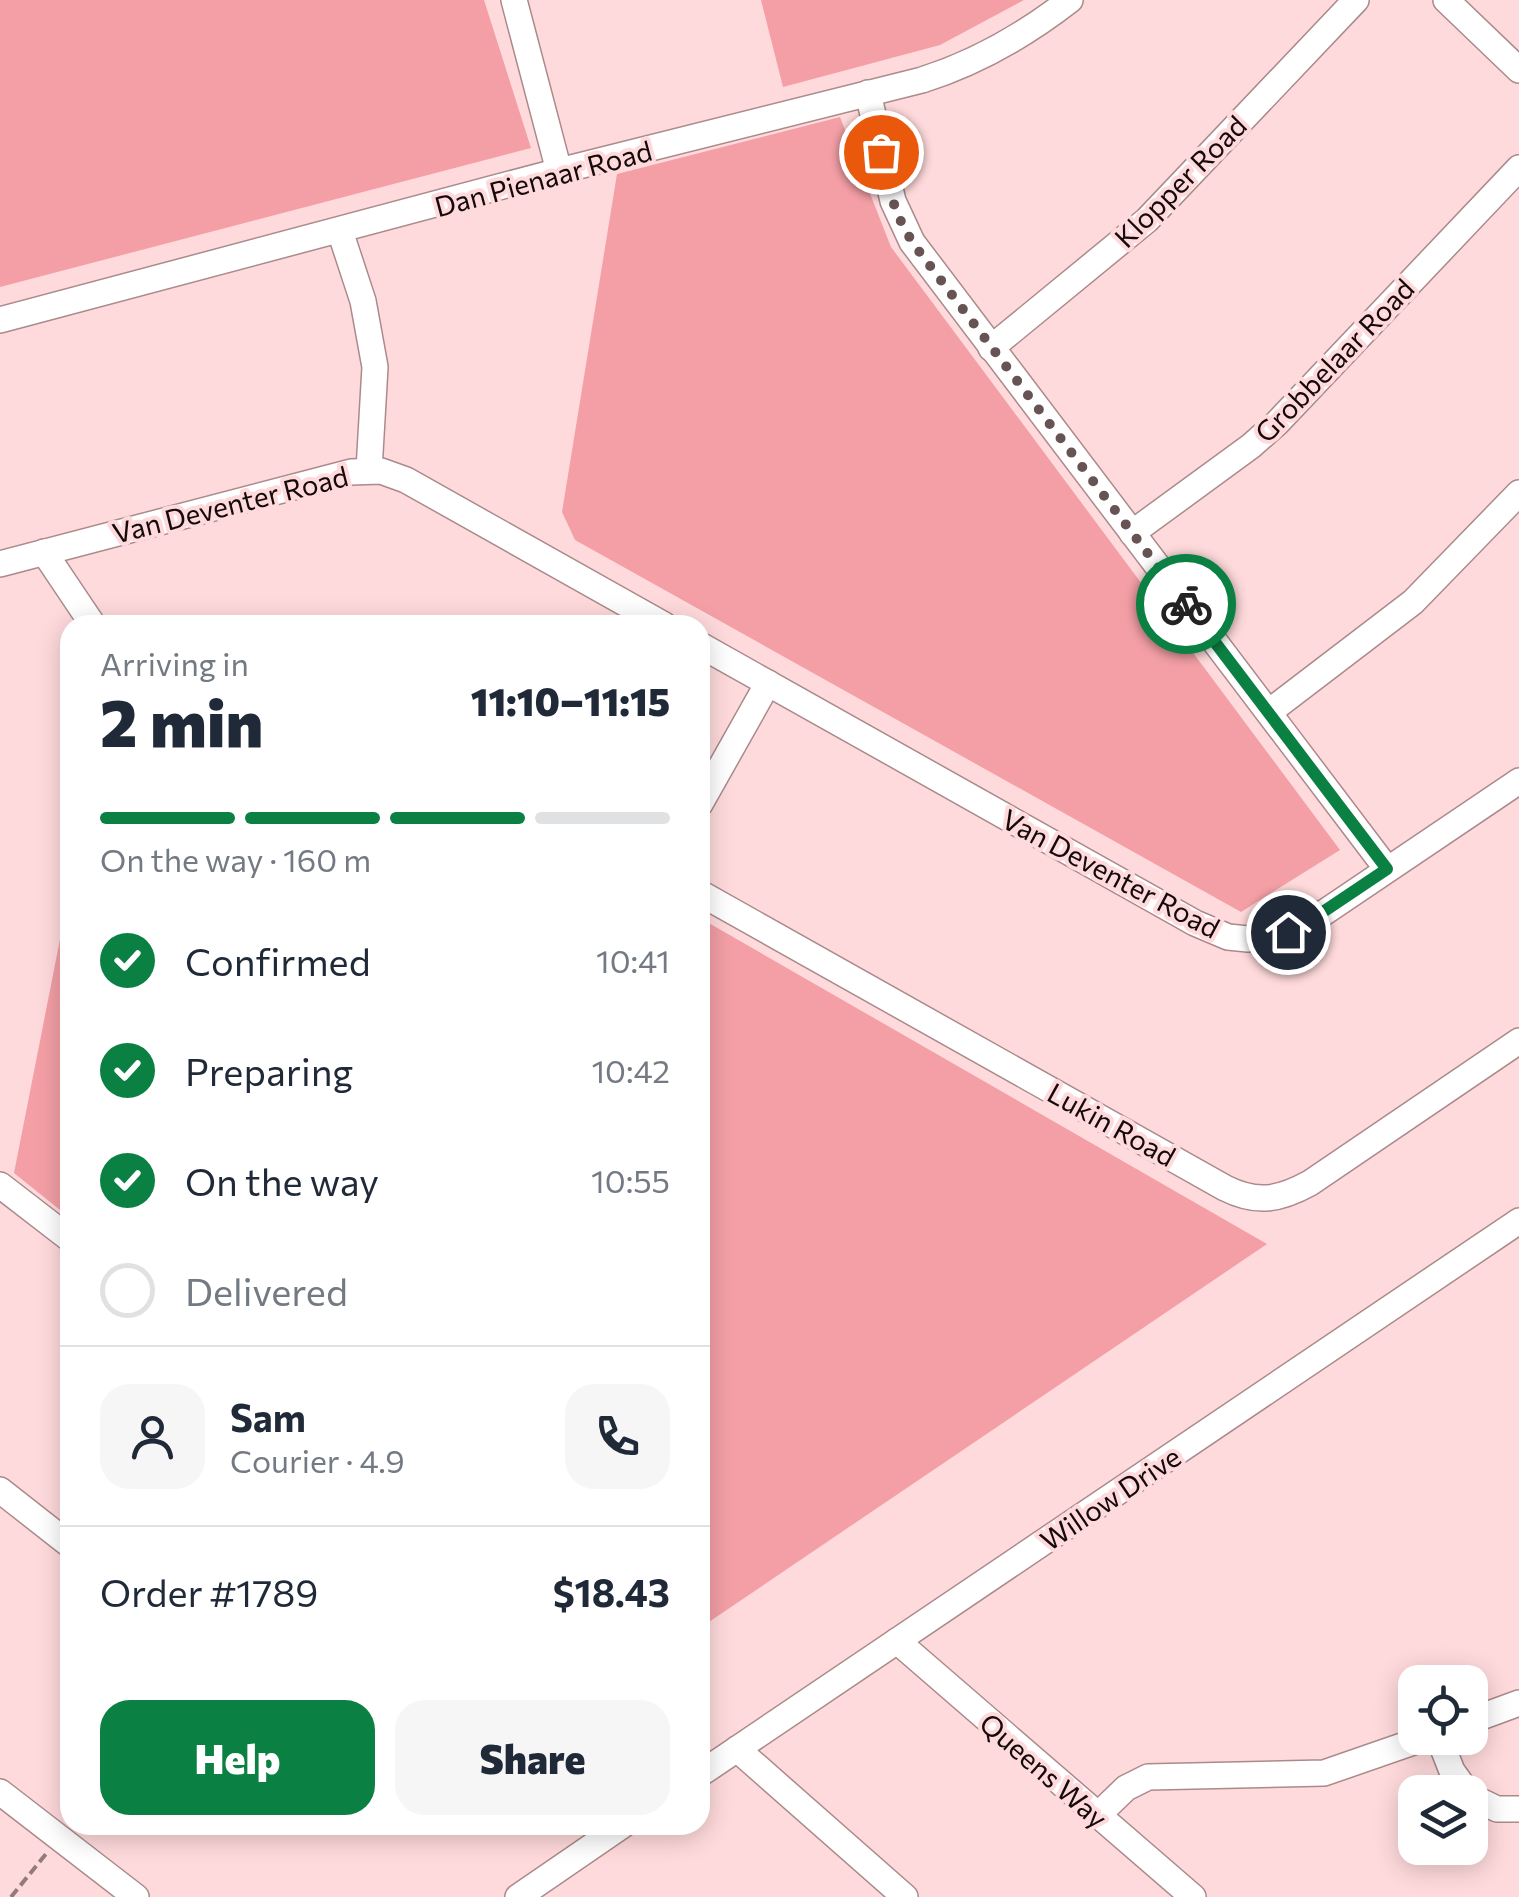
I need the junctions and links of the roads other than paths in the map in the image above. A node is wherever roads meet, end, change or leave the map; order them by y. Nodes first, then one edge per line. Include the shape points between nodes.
1 (514, 0) edge
2 (1070, 0) edge
3 (1356, 0) edge
4 (1446, 0) edge
5 (1519, 70) edge
6 (868, 94) junction
7 (1519, 168) edge
8 (559, 172) junction
9 (340, 231) junction
10 (0, 320) edge
11 (992, 348) junction
12 (369, 470) junction
13 (1519, 493) edge
14 (1132, 532) junction
15 (44, 552) junction
16 (0, 564) edge
17 (86, 615) edge
18 (646, 615) edge
19 (710, 651) edge
20 (768, 683) junction
21 (1269, 712) junction
22 (1519, 781) edge
23 (710, 786) edge
24 (1387, 869) junction
25 (710, 899) edge
26 (1519, 1041) edge
27 (0, 1185) edge
28 (1519, 1222) edge
29 (60, 1231) edge
30 (0, 1490) edge
31 (60, 1537) edge
32 (897, 1641) junction
33 (1519, 1702) edge
34 (1488, 1714) edge
35 (1398, 1747) edge
36 (737, 1750) junction
37 (710, 1768) edge
38 (0, 1792) edge
39 (1488, 1806) edge
40 (1519, 1810) edge
41 (1098, 1815) junction
42 (608, 1835) edge
43 (136, 1897) edge
44 (518, 1897) edge
45 (905, 1897) edge
46 (1193, 1897) edge

1 - 8 street
2 - 6 street, Dan Pienaar Road via 944,73
3 - 11 street, Klopper Road via 1146,220
4 - 5 street
6 - 8 street, Dan Pienaar Road
6 - 11 street via 902,226
7 - 14 street, Grobbelaar Road via 1277,423
8 - 9 street, Dan Pienaar Road
9 - 10 street, Dan Pienaar Road
9 - 12 street via 364,301 375,366
11 - 14 street
12 - 15 street, Van Deventer Road
12 - 18 street, Van Deventer Road via 406,480
13 - 21 street via 1402,612
14 - 21 street
15 - 16 street, Van Deventer Road
15 - 17 street
19 - 20 street, Van Deventer Road
20 - 23 street
20 - 24 street, Van Deventer Road via 1228,936 1288,932
21 - 24 street
22 - 24 street, Van Deventer Road
25 - 26 street, Lukin Road via 1251,1198 1280,1198 1310,1183
27 - 29 street
28 - 32 street, Willow Drive
30 - 31 street
32 - 36 street, Willow Drive
32 - 41 street, Queens Way
33 - 34 street
35 - 41 street via 1324,1773 1148,1777
36 - 37 street, Willow Drive
36 - 45 street
38 - 43 street
39 - 40 street
41 - 46 street, Queens Way
42 - 44 street

